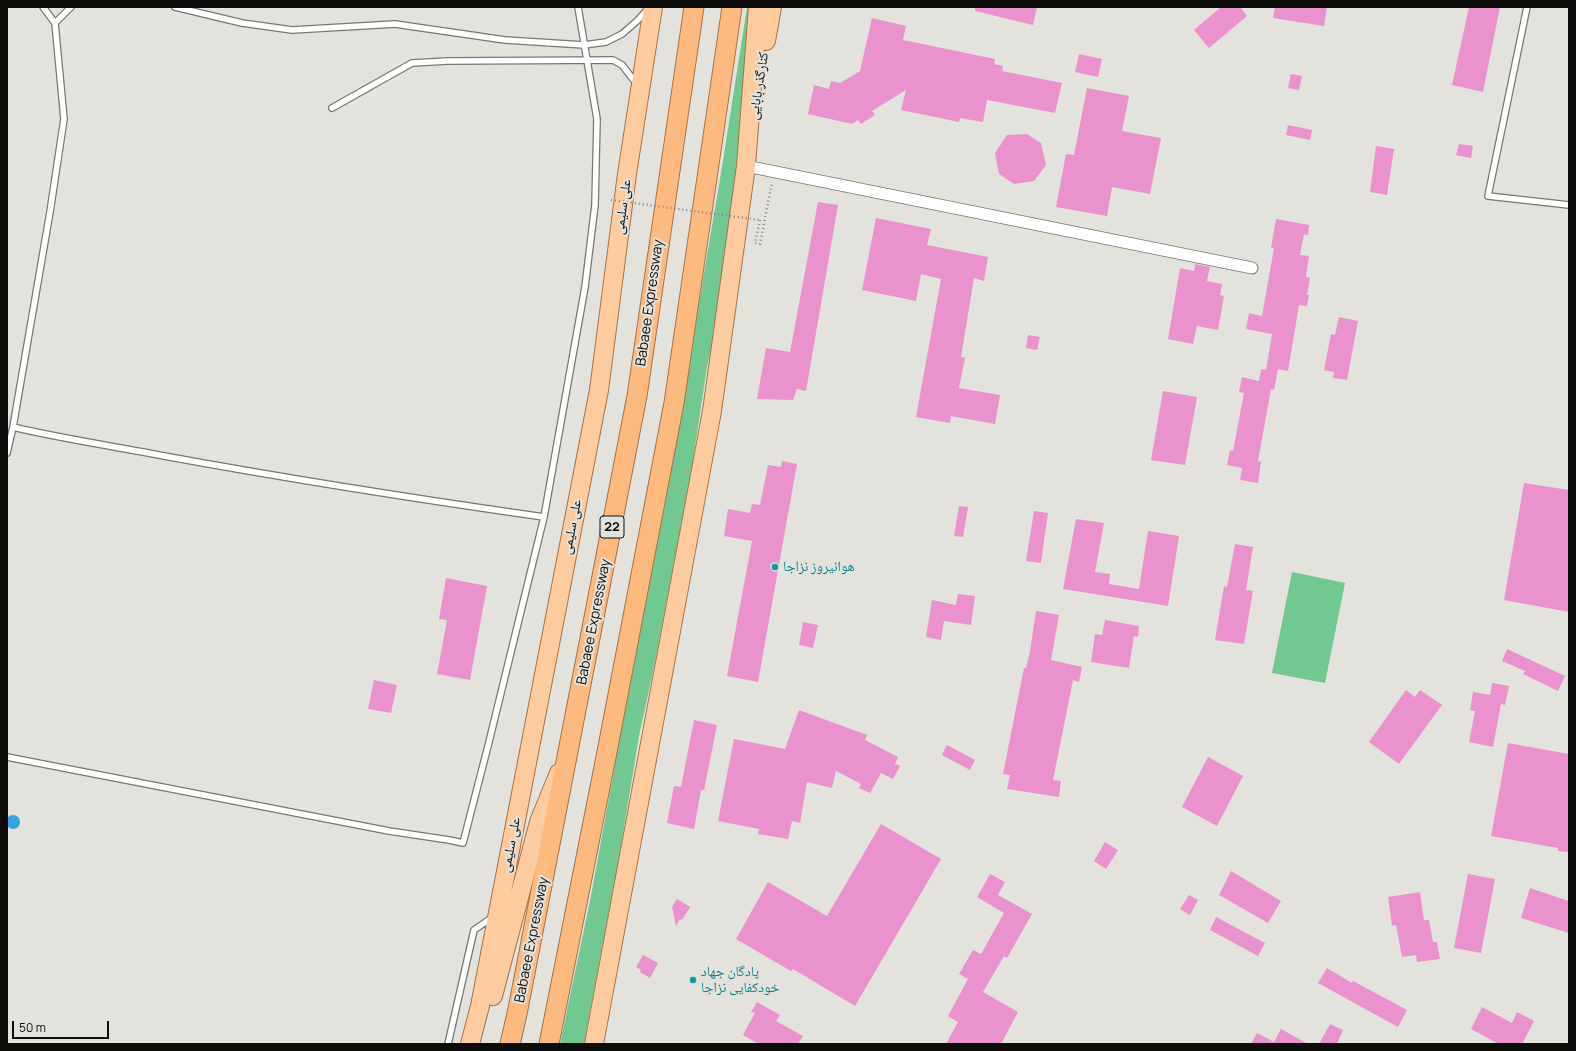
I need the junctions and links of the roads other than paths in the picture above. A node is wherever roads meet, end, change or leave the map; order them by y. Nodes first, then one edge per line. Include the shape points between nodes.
1 (43, 7) edge
2 (71, 7) edge
3 (175, 7) edge
4 (578, 7) edge
5 (649, 7) edge
6 (653, 7) edge
7 (694, 7) edge
8 (732, 7) edge
9 (758, 7) edge
10 (772, 7) edge
11 (1527, 7) edge
12 (55, 23) junction
13 (584, 45) junction
14 (586, 60) junction
15 (640, 89) junction
16 (332, 108) dead end
17 (746, 166) junction
18 (1569, 205) edge
19 (1252, 268) dead end
20 (13, 427) junction
21 (7, 453) edge
22 (544, 517) junction
23 (570, 745) junction
24 (7, 757) edge
25 (498, 914) junction
26 (448, 1044) edge
27 (470, 1044) edge
28 (478, 1044) edge
29 (510, 1044) edge
30 (549, 1044) edge
31 (594, 1044) edge

1 - 12 lane
2 - 12 lane
3 - 13 lane via 242,23 292,30 394,24 505,40
4 - 13 lane
5 - 13 lane via 622,34 606,42
6 - 15 main road, علی سلیمی
7 - 23 highway, Babaee Expressway / 22 via 637,396
8 - 30 highway via 674,403
9 - 17 main road
10 - 17 main road, کنارگذر بابایی
11 - 18 lane via 1488,196
12 - 20 lane via 64,119
13 - 14 lane
14 - 15 lane via 613,60 631,75
14 - 16 lane via 412,63
14 - 22 lane via 597,119 595,206 585,287
15 - 25 main road, علی سلیمی via 599,390
17 - 19 street
17 - 31 main road via 712,412
20 - 21 lane
20 - 22 lane via 269,475
22 - 24 lane via 463,843 389,832
23 - 28 main road via 539,822
23 - 29 highway, Babaee Expressway / 22
25 - 26 lane via 474,930
25 - 27 main road, علی سلیمی

